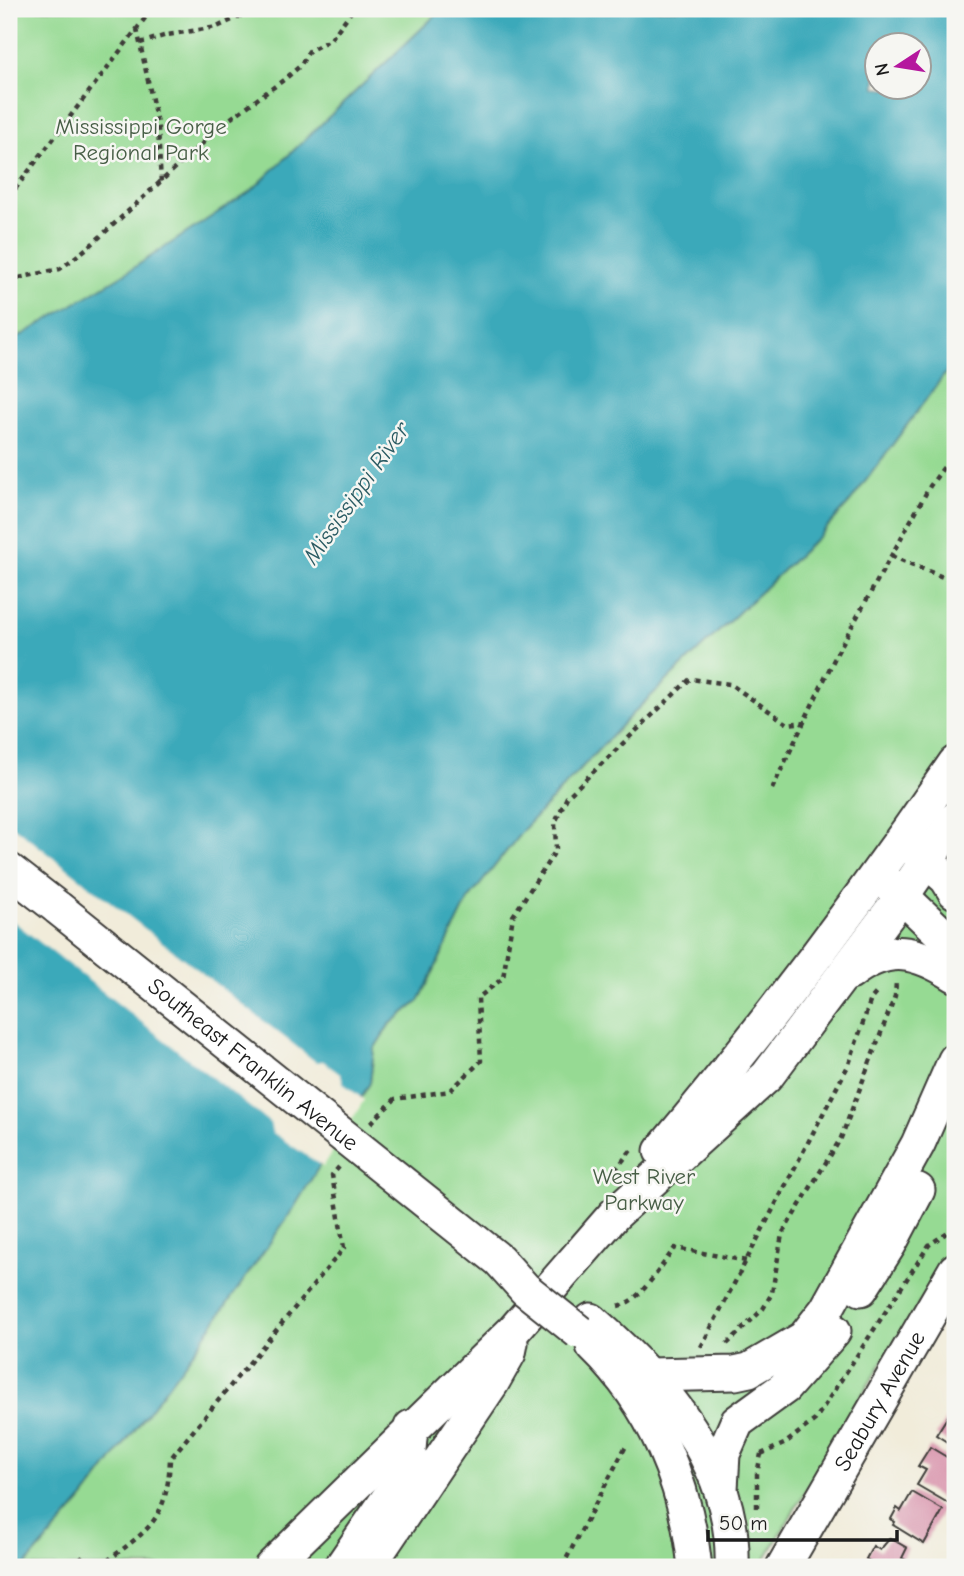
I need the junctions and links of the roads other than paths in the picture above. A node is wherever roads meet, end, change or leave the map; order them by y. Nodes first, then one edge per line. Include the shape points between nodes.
1 (955, 763) edge
2 (955, 819) edge
3 (902, 840) junction
4 (928, 860) junction
5 (9, 870) edge
6 (877, 873) junction
7 (955, 892) edge
8 (903, 895) junction
9 (955, 960) edge
10 (955, 975) edge
11 (840, 981) junction
12 (955, 1060) edge
13 (955, 1115) edge
14 (614, 1215) junction
15 (955, 1270) edge
16 (594, 1319) junction
17 (513, 1331) junction
18 (650, 1375) junction
19 (411, 1427) junction
20 (721, 1489) junction
21 (689, 1522) junction
22 (271, 1567) edge
23 (341, 1567) edge
24 (368, 1567) edge
25 (676, 1567) edge
26 (695, 1567) edge
27 (733, 1567) edge
28 (783, 1567) edge

1 - 3 street
2 - 4 street
3 - 4 street
3 - 6 street
4 - 7 street
4 - 8 street
5 - 16 street, Southeast Franklin Avenue, bridge via 499,1260 538,1279
6 - 8 street
6 - 14 street via 715,1086 634,1183
8 - 9 street via 950,942
8 - 11 street
10 - 11 street via 923,957 879,954
11 - 14 street via 767,1076
12 - 18 street via 912,1156 826,1310 804,1338 749,1370
13 - 20 street via 889,1245 834,1331 783,1388 737,1422 723,1454
14 - 17 street
15 - 28 street, Seabury Avenue
16 - 18 street
16 - 21 street via 620,1375 658,1433 680,1483
17 - 19 street
17 - 24 street via 509,1353 492,1383
18 - 20 street via 684,1419
19 - 22 street
19 - 23 street via 408,1461 400,1481
20 - 27 street
21 - 25 street
21 - 26 street

